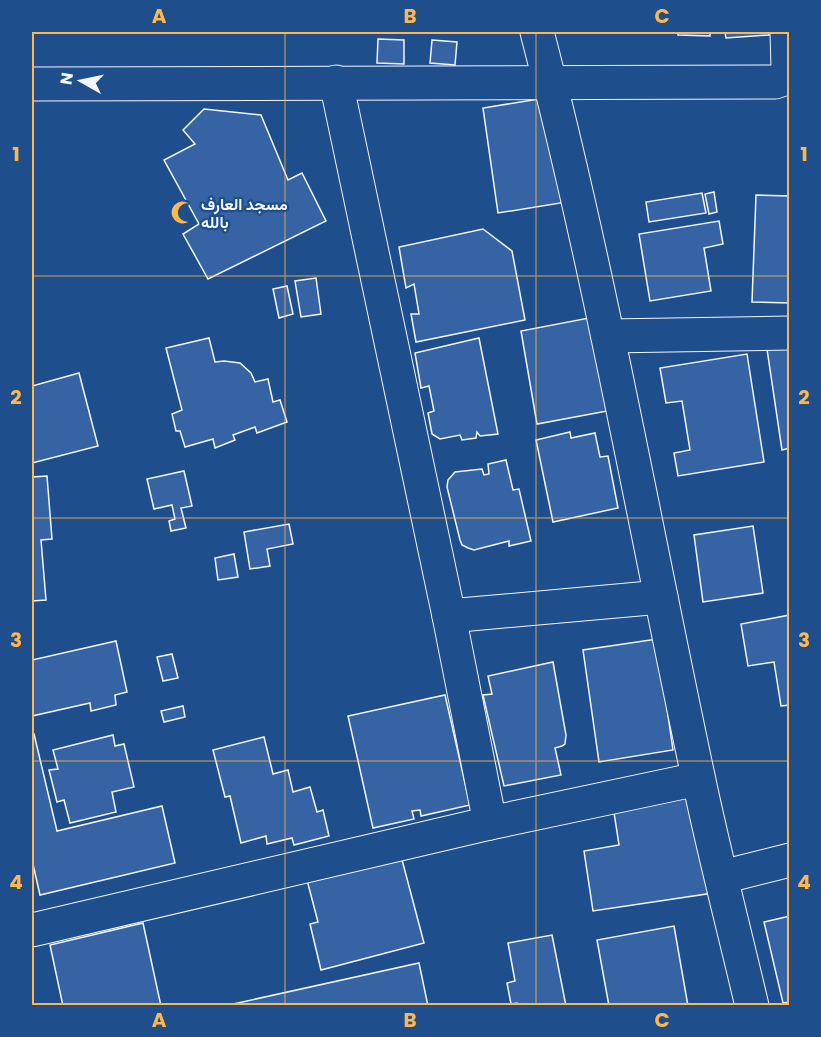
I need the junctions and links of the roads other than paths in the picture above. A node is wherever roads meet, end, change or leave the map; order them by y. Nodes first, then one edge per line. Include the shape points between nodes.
1 (537, 32) edge
2 (787, 32) edge
3 (336, 82) junction
4 (32, 84) edge
5 (551, 84) junction
6 (789, 333) edge
7 (608, 336) junction
8 (661, 597) junction
9 (449, 616) junction
10 (698, 779) junction
11 (490, 823) junction
12 (789, 860) edge
13 (722, 877) junction
14 (32, 930) edge
15 (752, 1005) edge

1 - 5 street
2 - 5 street via 788,69 784,79 775,82
3 - 4 street
3 - 5 street
3 - 9 street
5 - 7 street
6 - 7 street
7 - 8 street
8 - 9 street
8 - 10 street
9 - 11 street
10 - 11 street
10 - 13 street
11 - 14 street
12 - 13 street
13 - 15 street

